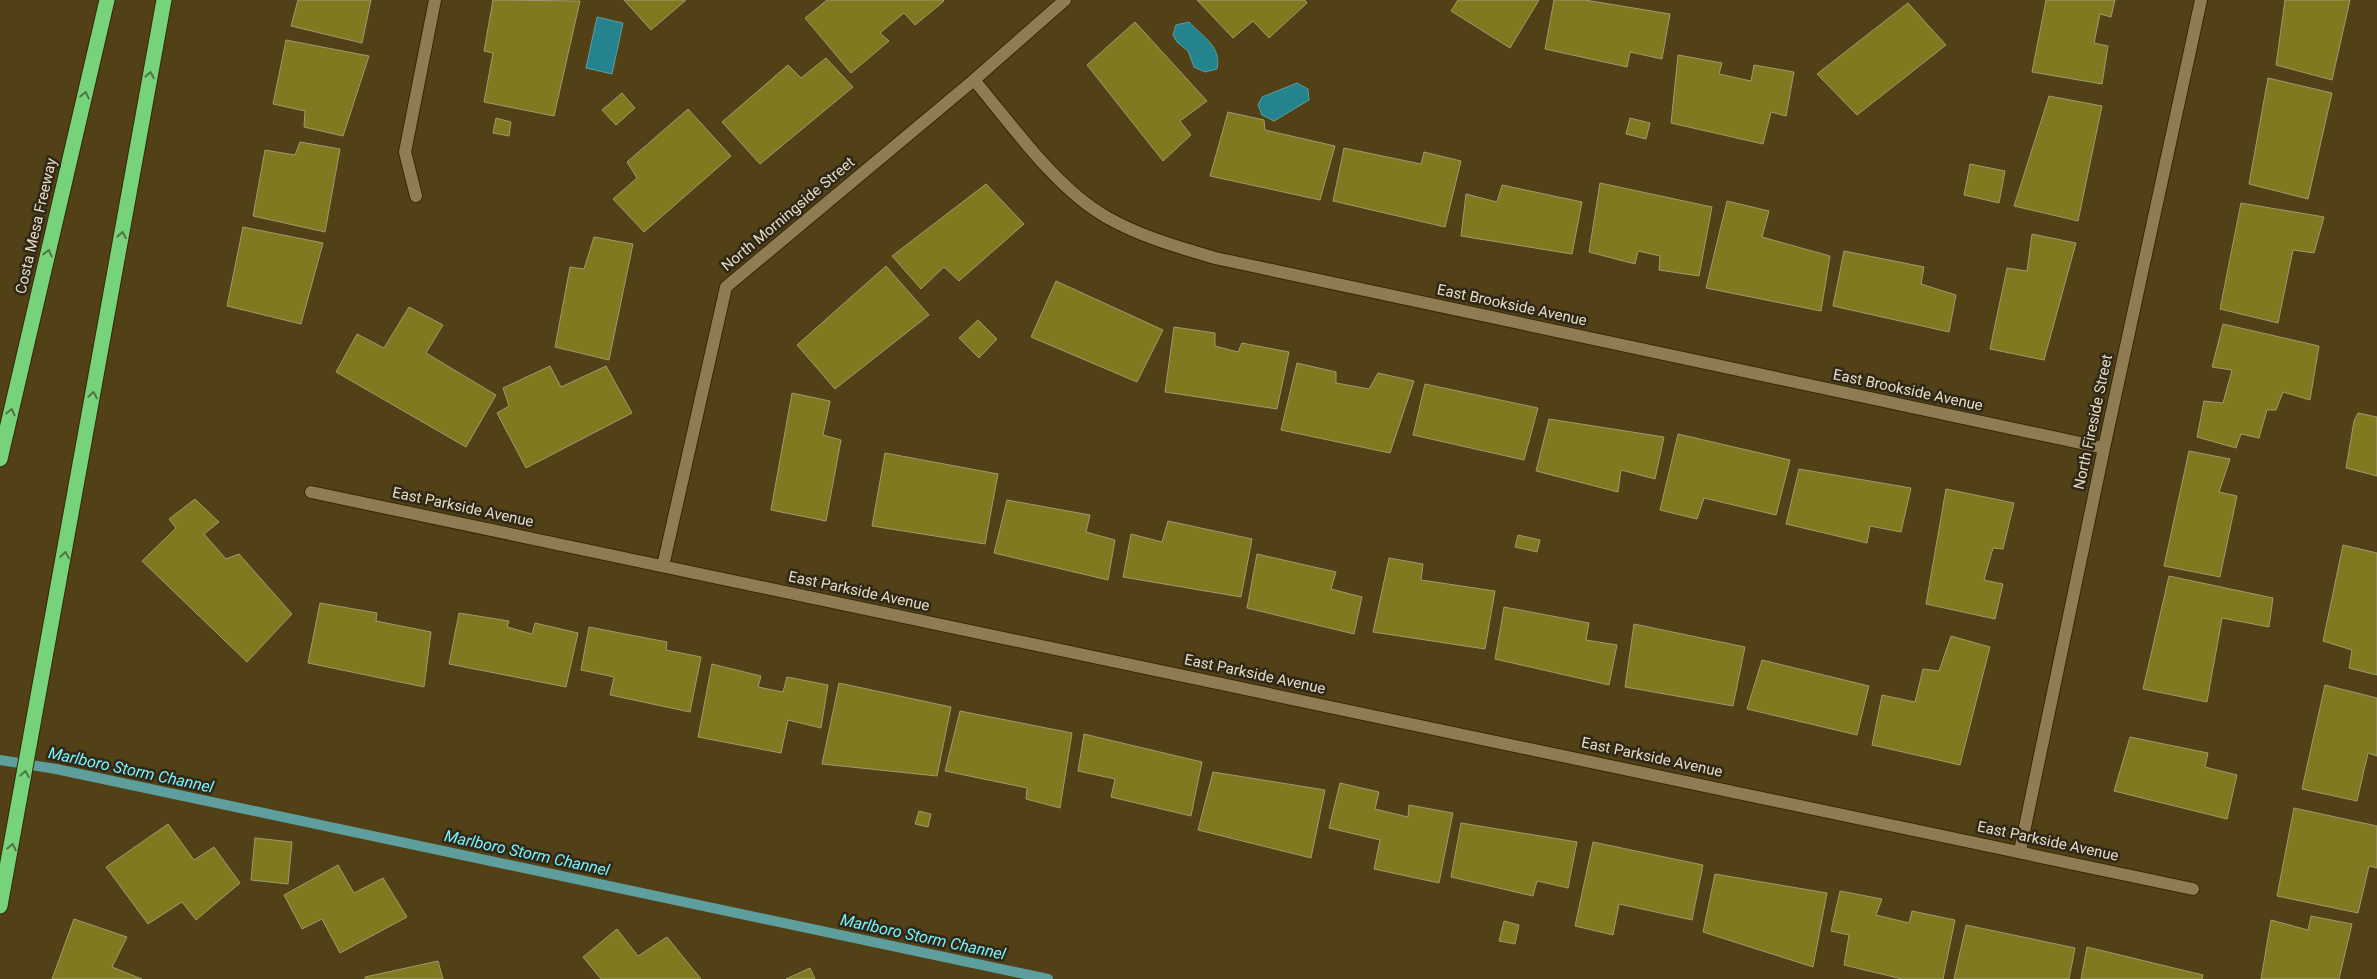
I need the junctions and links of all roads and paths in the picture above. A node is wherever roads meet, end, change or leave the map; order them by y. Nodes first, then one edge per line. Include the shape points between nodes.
1 (107, 0) edge
2 (164, 0) edge
3 (435, 0) edge
4 (1065, 0) edge
5 (2201, 0) edge
6 (974, 80) junction
7 (416, 196) dead end
8 (2104, 448) junction
9 (0, 459) edge
10 (311, 492) dead end
11 (663, 566) junction
12 (2020, 851) junction
13 (2193, 889) dead end
14 (0, 906) edge

9 -> 1 highway, Costa Mesa Freeway
14 -> 2 highway
3 - 7 street via 405,152
4 - 6 street, North Morningside Street
5 - 8 street, North Fireside Street
6 - 8 street, East Brookside Avenue via 1062,184 1106,218 1153,240 1215,258
6 - 11 street, North Morningside Street via 726,288
8 - 12 street, North Fireside Street
10 - 11 street, East Parkside Avenue
11 - 12 street, East Parkside Avenue
12 - 13 street, East Parkside Avenue

